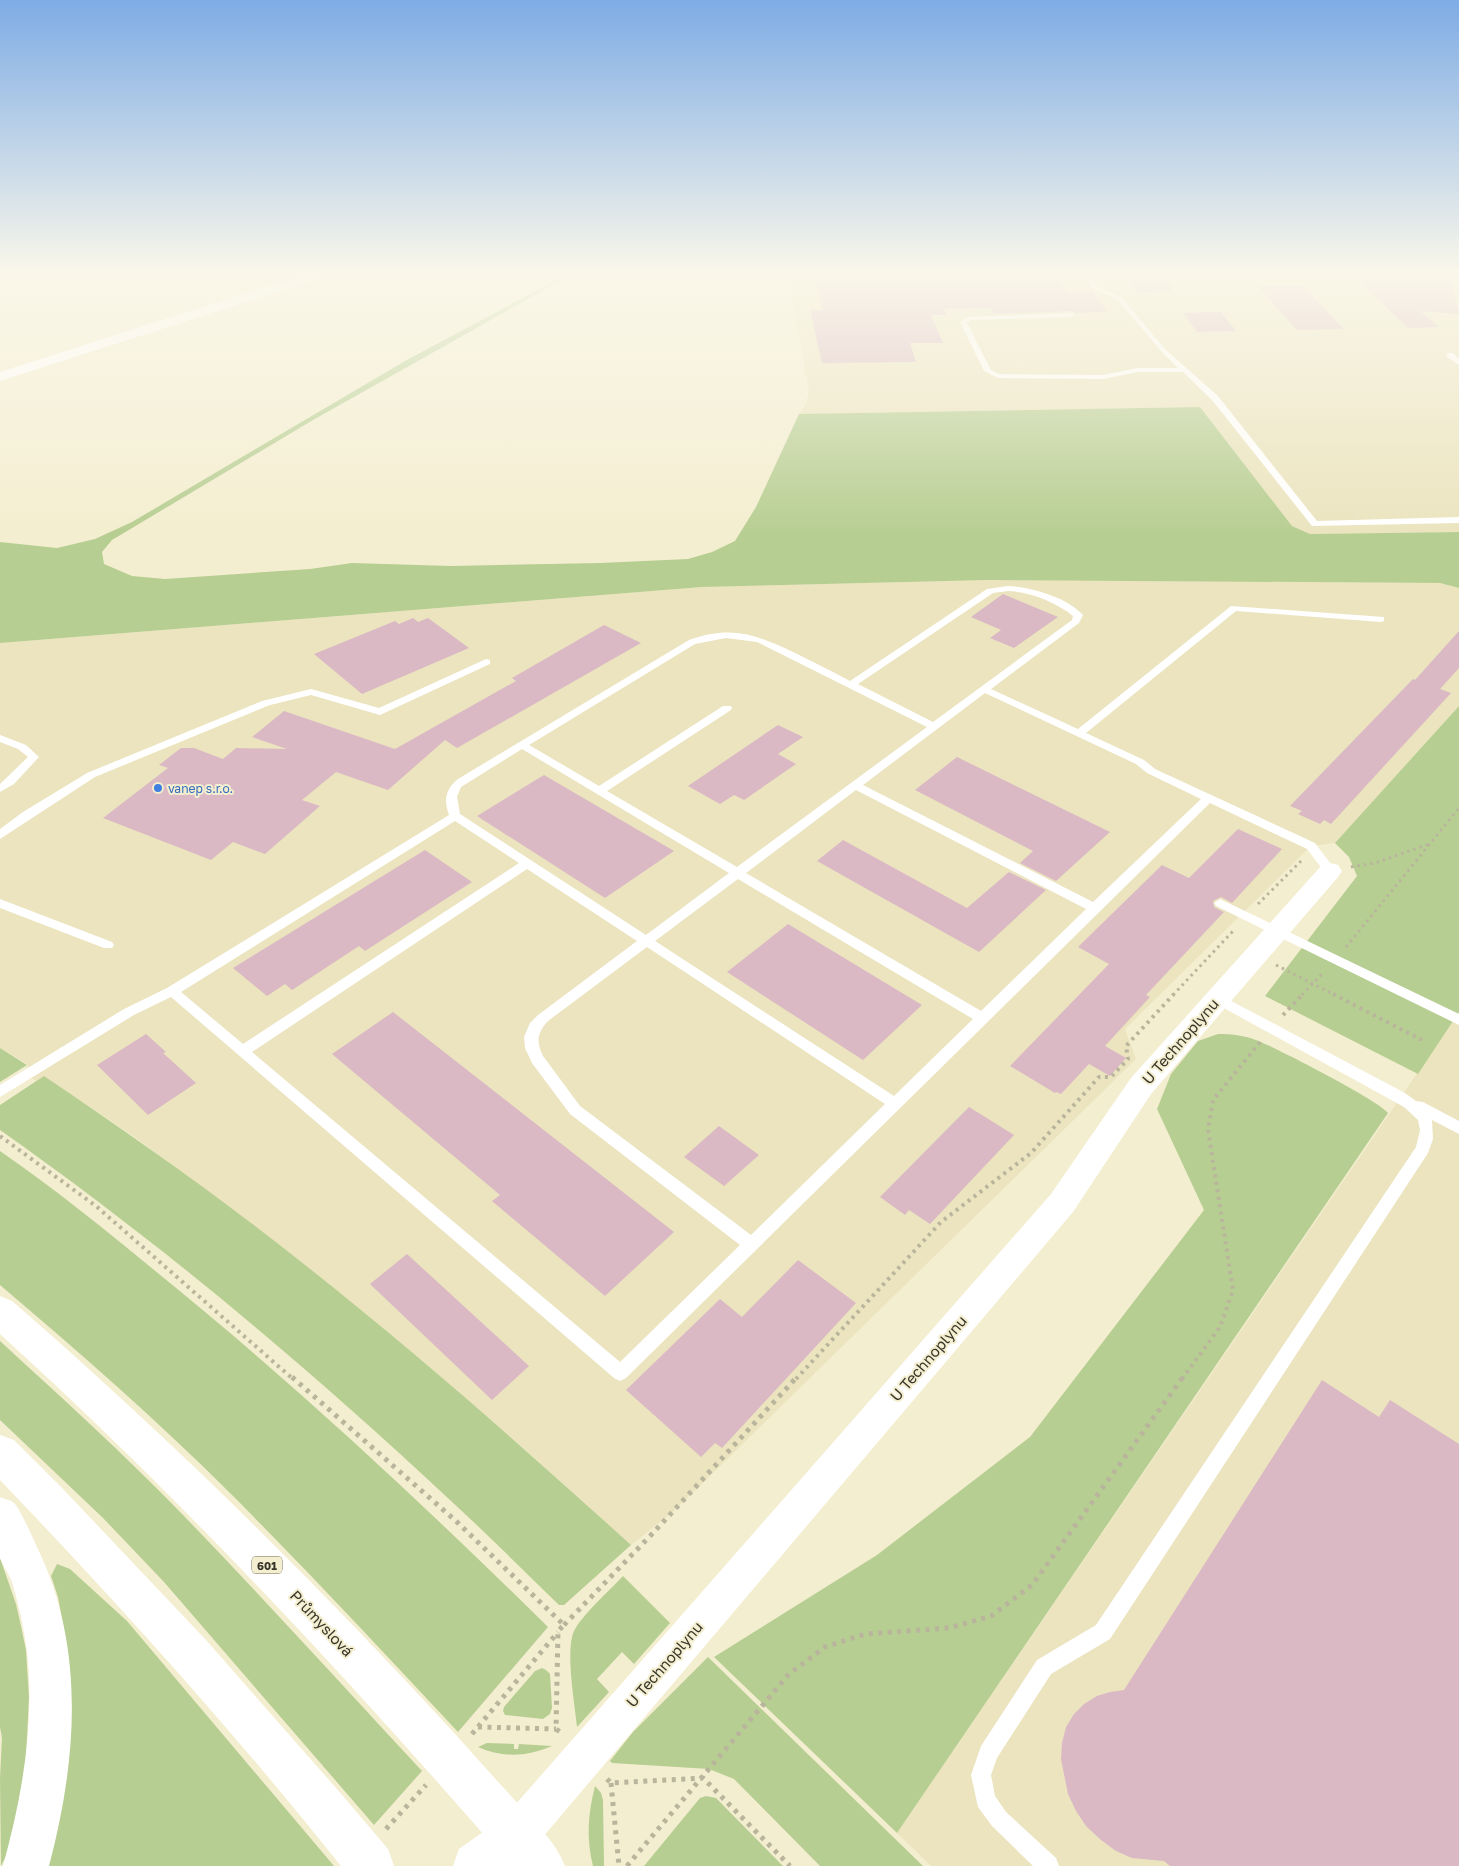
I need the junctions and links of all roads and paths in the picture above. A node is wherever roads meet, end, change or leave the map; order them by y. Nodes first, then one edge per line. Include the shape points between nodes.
1 (56, 359) edge
2 (982, 359) edge
3 (1173, 359) edge
4 (1184, 370) junction
5 (0, 377) edge
6 (1459, 520) edge
7 (1382, 619) dead end
8 (486, 662) dead end
9 (850, 685) junction
10 (984, 689) junction
11 (727, 708) dead end
12 (934, 726) junction
13 (1079, 733) junction
14 (0, 738) edge
15 (522, 745) junction
16 (855, 785) junction
17 (0, 789) edge
18 (600, 790) junction
19 (1209, 798) junction
20 (1459, 808) edge
21 (454, 816) junction
22 (0, 836) edge
23 (1429, 844) junction
24 (1322, 860) junction
25 (526, 863) junction
26 (737, 872) junction
27 (0, 903) edge
28 (1220, 903) dead end
29 (1094, 908) junction
30 (1246, 916) junction
31 (1277, 931) junction
32 (645, 940) junction
33 (108, 945) dead end
34 (1335, 960) junction
35 (1312, 984) junction
36 (1230, 985) junction
37 (172, 991) junction
38 (983, 1019) junction
39 (1459, 1020) edge
40 (1272, 1028) junction
41 (1422, 1040) dead end
42 (243, 1051) junction
43 (0, 1092) edge
44 (1400, 1097) junction
45 (896, 1104) junction
46 (1459, 1128) edge
47 (0, 1136) edge
48 (752, 1245) junction
49 (0, 1312) edge
50 (0, 1453) edge
51 (0, 1517) edge
52 (564, 1624) junction
53 (558, 1631) junction
54 (478, 1727) junction
55 (556, 1729) junction
56 (566, 1736) dead end
57 (467, 1739) dead end
58 (601, 1773) dead end
59 (703, 1778) junction
60 (431, 1779) dead end
61 (611, 1784) junction
62 (375, 1851) edge
63 (519, 1856) edge
64 (27, 1861) edge
65 (476, 1866) edge
66 (619, 1866) edge
67 (627, 1866) edge
68 (790, 1866) edge
69 (1048, 1866) edge

1 - 5 street
2 - 4 lane via 988,371 998,376 1103,377 1138,370
3 - 4 lane
4 - 6 lane via 1215,398 1314,524
7 - 13 lane via 1234,608
8 - 22 lane via 380,712 311,692 266,702 91,775
9 - 10 lane via 990,591 1002,588 1028,592 1072,609 1078,616 1076,621
9 - 12 lane
9 - 15 lane via 760,640 744,635 708,636 692,642
10 - 12 lane
10 - 13 lane
11 - 18 lane
12 - 16 lane
13 - 19 lane via 1140,762 1151,772
14 - 17 lane via 22,747 34,757
15 - 18 lane
15 - 21 lane via 455,787 450,798
16 - 26 lane
16 - 29 lane
18 - 26 lane
19 - 24 lane via 1311,846
19 - 29 lane
20 - 23 path
21 - 25 lane
21 - 37 lane
23 - 24 path via 1375,863
23 - 34 path
24 - 30 path via 1293,867
24 - 31 street, U Technoplynu
25 - 32 lane
25 - 42 lane
26 - 32 lane
26 - 38 lane
27 - 33 lane
28 - 30 lane
29 - 38 lane
30 - 31 lane
30 - 52 path via 1126,1046 1128,1058 1111,1077 1099,1077 1031,1152 941,1222 653,1533
31 - 34 lane
31 - 36 street, U Technoplynu
32 - 45 lane
32 - 48 lane via 543,1018 533,1032 532,1048 575,1110
34 - 35 path
34 - 39 lane
35 - 36 path via 1275,965 1262,981
35 - 40 path
35 - 41 path
36 - 40 lane
36 - 63 street, U Technoplynu via 1141,1086 1062,1203
37 - 42 lane
37 - 43 lane via 129,1012
38 - 45 lane
40 - 44 lane
40 - 59 path via 1213,1100 1208,1130 1233,1290 1220,1327 1032,1585 991,1616 949,1628 865,1634 825,1647 789,1674
42 - 48 lane via 620,1373
44 - 46 lane
44 - 69 lane via 1426,1120 1428,1131 1423,1149 1103,1632 1044,1667 988,1753 981,1775 985,1800 999,1819
45 - 48 lane
47 - 52 path via 96,1206 456,1520
49 - 63 main road, Průmyslová / 601 via 112,1412 319,1618
50 - 62 main road
51 - 64 main road via 33,1585 49,1664 48,1754 42,1803
52 - 53 path
53 - 54 path
53 - 55 path
54 - 55 path
54 - 57 path
55 - 56 path
58 - 61 path
59 - 61 path
59 - 67 path
59 - 68 path
60 - 62 path
61 - 66 path
63 - 65 main road

